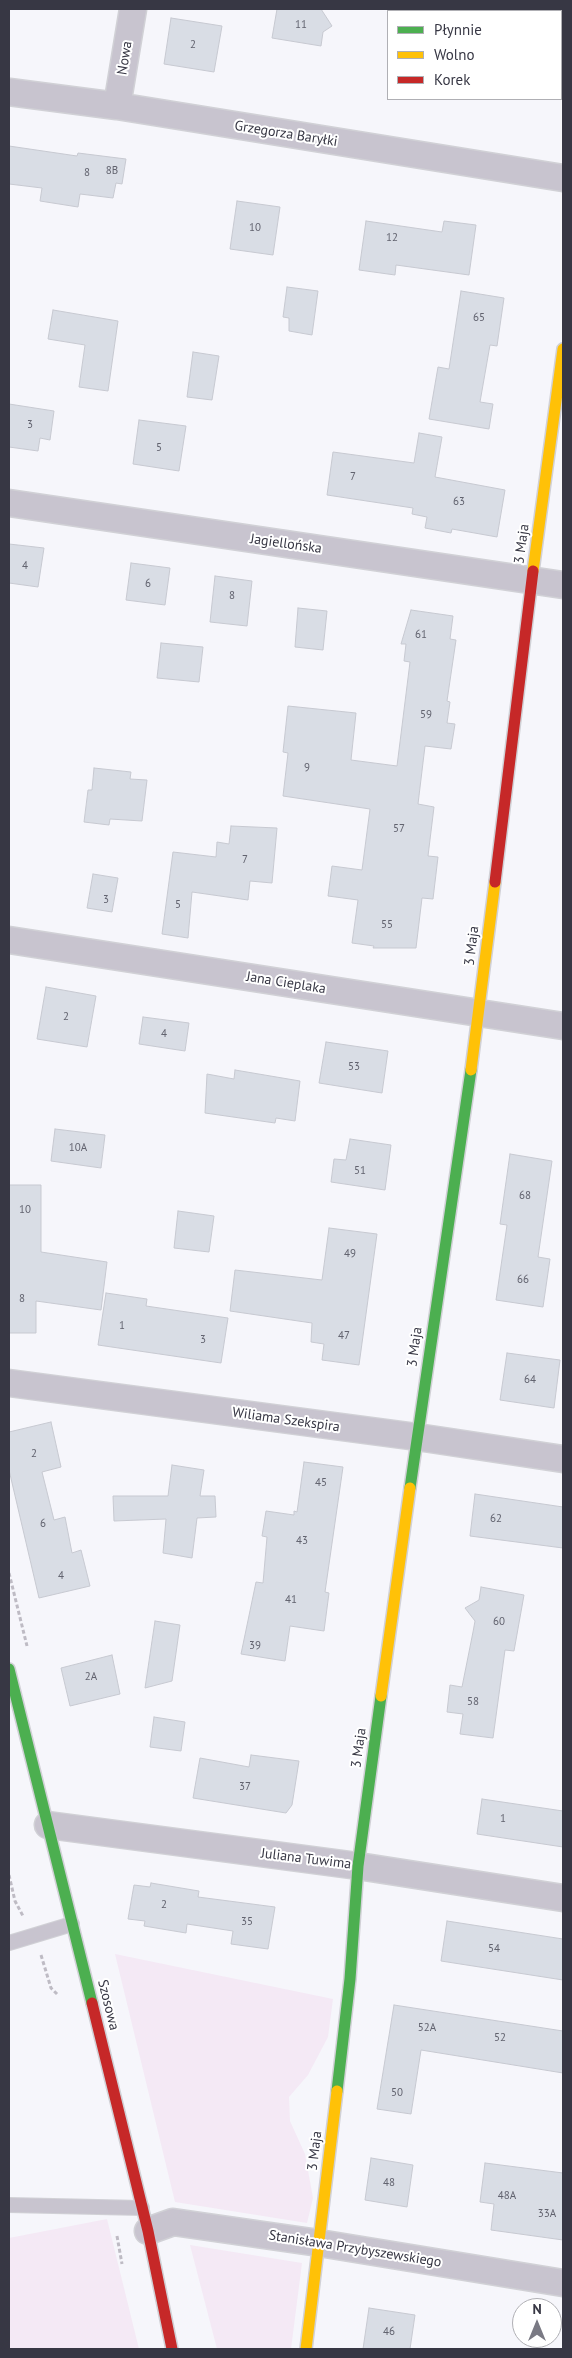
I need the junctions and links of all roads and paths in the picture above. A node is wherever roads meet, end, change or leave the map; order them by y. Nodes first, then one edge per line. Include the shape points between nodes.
1 (133, 9) edge
2 (9, 92) edge
3 (118, 106) junction
4 (563, 178) edge
5 (563, 349) edge
6 (9, 503) edge
7 (532, 580) junction
8 (563, 585) edge
9 (9, 940) edge
10 (479, 1013) junction
11 (563, 1026) edge
12 (9, 1383) edge
13 (417, 1437) junction
14 (563, 1459) edge
15 (9, 1669) edge
16 (48, 1825) junction
17 (358, 1866) junction
18 (563, 1898) edge
19 (72, 1924) junction
20 (9, 1943) edge
21 (9, 2205) edge
22 (145, 2219) junction
23 (319, 2243) junction
24 (563, 2283) edge
25 (172, 2349) edge
26 (306, 2349) edge

1 - 3 street, Nowa
2 - 3 street, Grzegorza Baryłki
3 - 4 street, Grzegorza Baryłki
5 - 7 street, 3 Maja
6 - 7 street, Jagiellońska
7 - 8 street, Jagiellońska
7 - 10 street, 3 Maja
9 - 10 street, Jana Cieplaka
10 - 11 street, Jana Cieplaka
10 - 13 street, 3 Maja
12 - 13 street, Wiliama Szekspira
13 - 14 street, Wiliama Szekspira
13 - 17 street, 3 Maja
15 - 16 street, Szosowa
16 - 17 street, Juliana Tuwima
16 - 19 street, Szosowa
17 - 18 street, Juliana Tuwima
17 - 23 street, 3 Maja via 350,1979
19 - 20 lane
19 - 22 street, Szosowa
21 - 22 lane
22 - 23 street, Stanisława Przybyszewskiego
22 - 25 street, Szosowa
23 - 24 street, Stanisława Przybyszewskiego
23 - 26 street, 3 Maja

